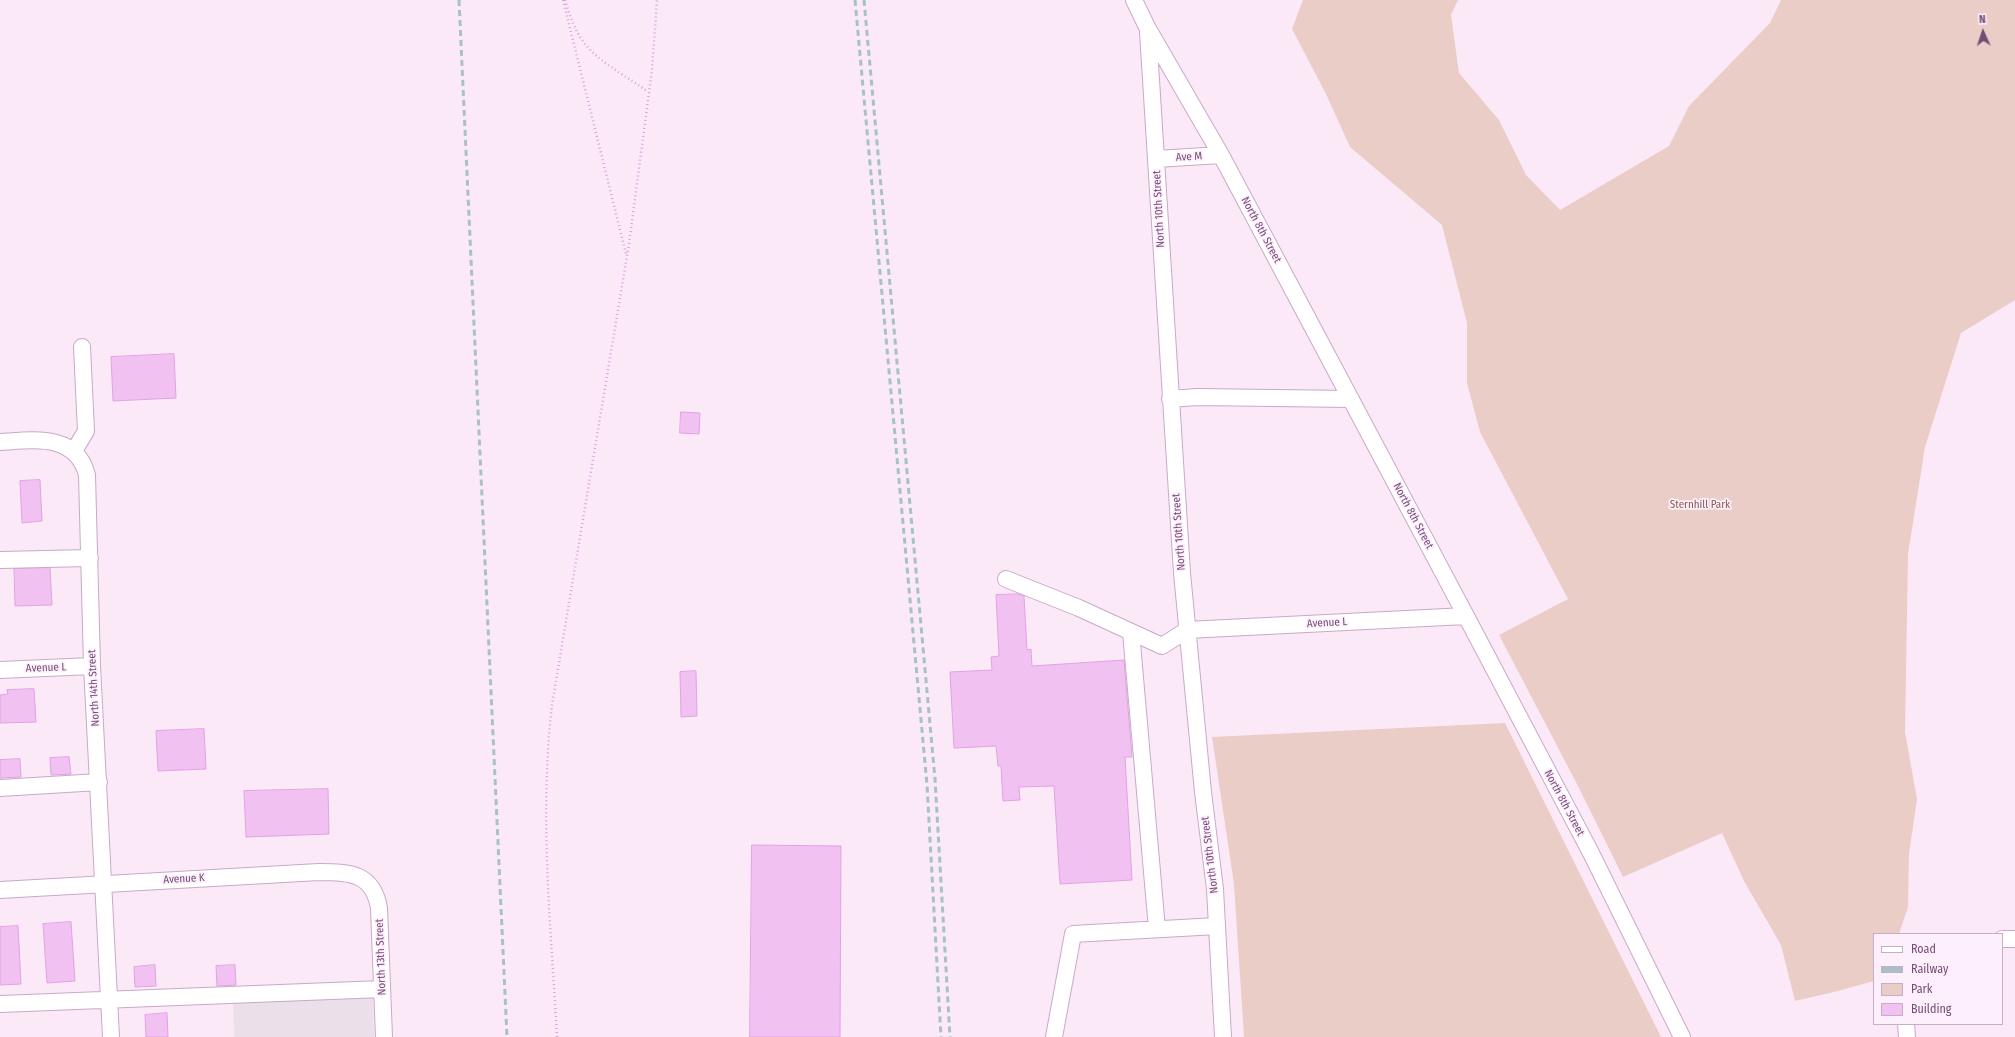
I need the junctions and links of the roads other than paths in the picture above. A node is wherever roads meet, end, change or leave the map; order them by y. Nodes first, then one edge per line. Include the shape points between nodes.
1 (1134, 0) edge
2 (1147, 27) junction
3 (1221, 155) junction
4 (1156, 159) junction
5 (82, 347) dead end
6 (1170, 399) junction
7 (1351, 399) junction
8 (0, 442) edge
9 (74, 451) junction
10 (90, 558) junction
11 (0, 560) edge
12 (1006, 579) dead end
13 (1466, 616) junction
14 (1187, 630) junction
15 (1131, 632) junction
16 (92, 666) junction
17 (0, 670) edge
18 (99, 782) junction
19 (0, 788) edge
20 (367, 881) joint
21 (104, 884) junction
22 (0, 890) edge
23 (1217, 926) junction
24 (1157, 929) junction
25 (2003, 939) edge
26 (2015, 939) edge
27 (382, 989) junction
28 (110, 1000) junction
29 (0, 1004) edge
30 (1906, 1025) edge
31 (111, 1037) edge
32 (384, 1037) edge
33 (1054, 1037) edge
34 (1223, 1037) edge
35 (1682, 1037) edge
36 (1906, 1037) edge

1 - 2 street, North 8th Street
2 - 3 street, North 8th Street
2 - 4 street, North 10th Street
3 - 4 street, Ave M
3 - 7 street, North 8th Street
4 - 6 street, North 10th Street
5 - 9 street via 86,431
6 - 7 street
6 - 14 street, North 10th Street
7 - 13 street, North 8th Street
8 - 9 street via 52,441
9 - 10 street, North 14th Street via 85,466 87,475
10 - 11 street
10 - 16 street, North 14th Street
12 - 15 street
13 - 14 street, Avenue L
13 - 35 street, North 8th Street via 1591,853
14 - 15 street via 1162,646
14 - 23 street, North 10th Street
15 - 24 street
16 - 17 street, Avenue L
16 - 18 street, North 14th Street
18 - 19 street
18 - 21 street, North 14th Street
20 - 21 street, Avenue K via 343,872 319,872
20 - 27 street, North 13th Street via 377,895 379,908
21 - 22 street, Avenue K
21 - 28 street, North 14th Street
23 - 24 street
23 - 34 street, North 10th Street
24 - 33 street via 1073,934
25 - 26 street
27 - 28 street
27 - 32 street, North 13th Street
28 - 29 street
28 - 31 street, North 14th Street
30 - 36 street

